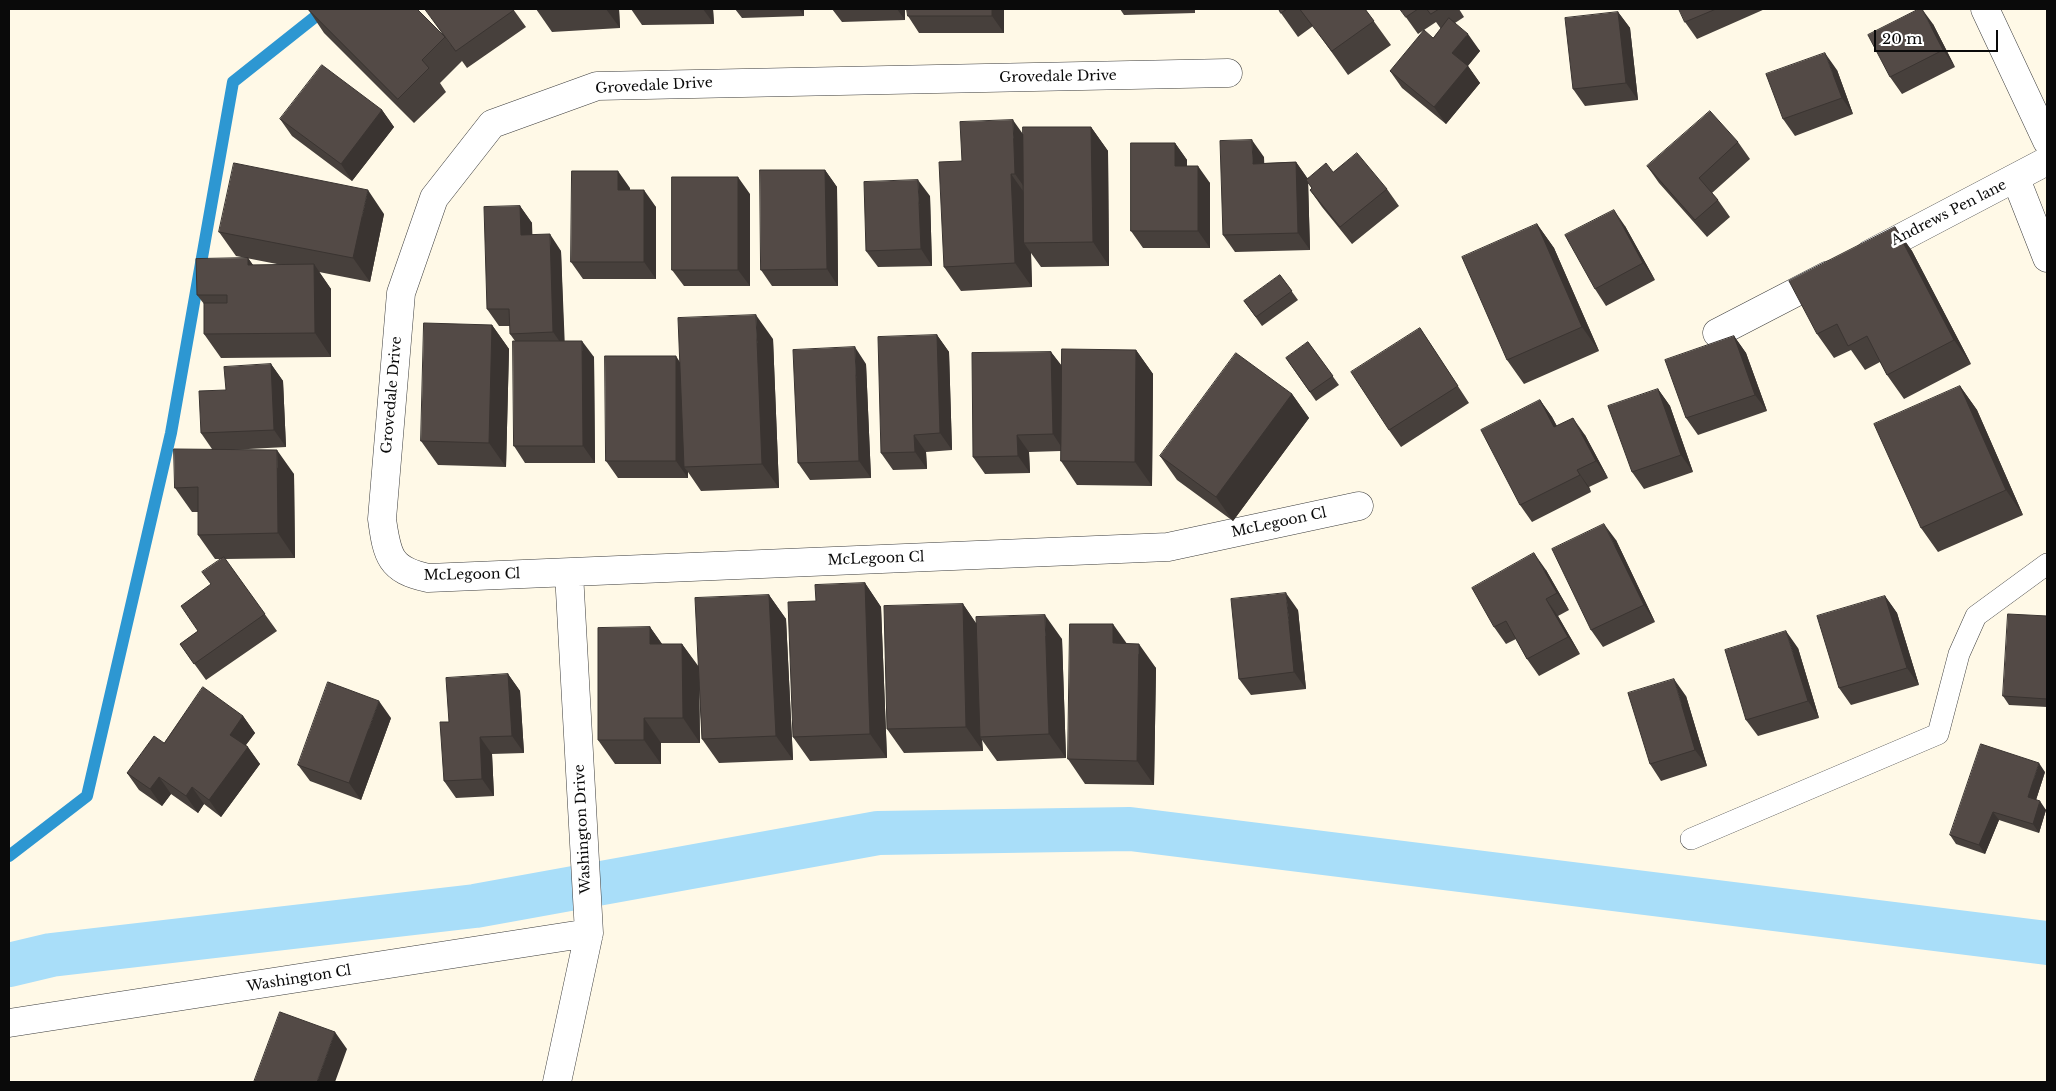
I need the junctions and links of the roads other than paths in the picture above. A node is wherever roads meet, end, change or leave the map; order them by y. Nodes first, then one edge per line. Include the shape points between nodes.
1 (1985, 9) edge
2 (1228, 74) dead end
3 (2047, 141) edge
4 (2047, 161) edge
5 (2016, 179) junction
6 (2047, 258) edge
7 (1718, 333) dead end
8 (1359, 506) dead end
9 (394, 563) joint
10 (2047, 564) edge
11 (569, 572) junction
12 (1691, 839) dead end
13 (589, 933) junction
14 (9, 1023) edge
15 (557, 1082) edge

1 - 3 street
2 - 9 street, Grovedale Drive via 597,86 492,124 434,198 401,293 382,519 385,541
4 - 5 street, Andrews Pen lane
5 - 6 street
5 - 7 street, Andrews Pen lane
8 - 11 street, McLegoon Cl via 1168,547
9 - 11 street, McLegoon Cl via 409,574 428,578
10 - 12 lane via 1976,616 1959,654 1938,734
11 - 13 street, Washington Drive
13 - 14 street, Washington Cl
13 - 15 street, Washington Drive

